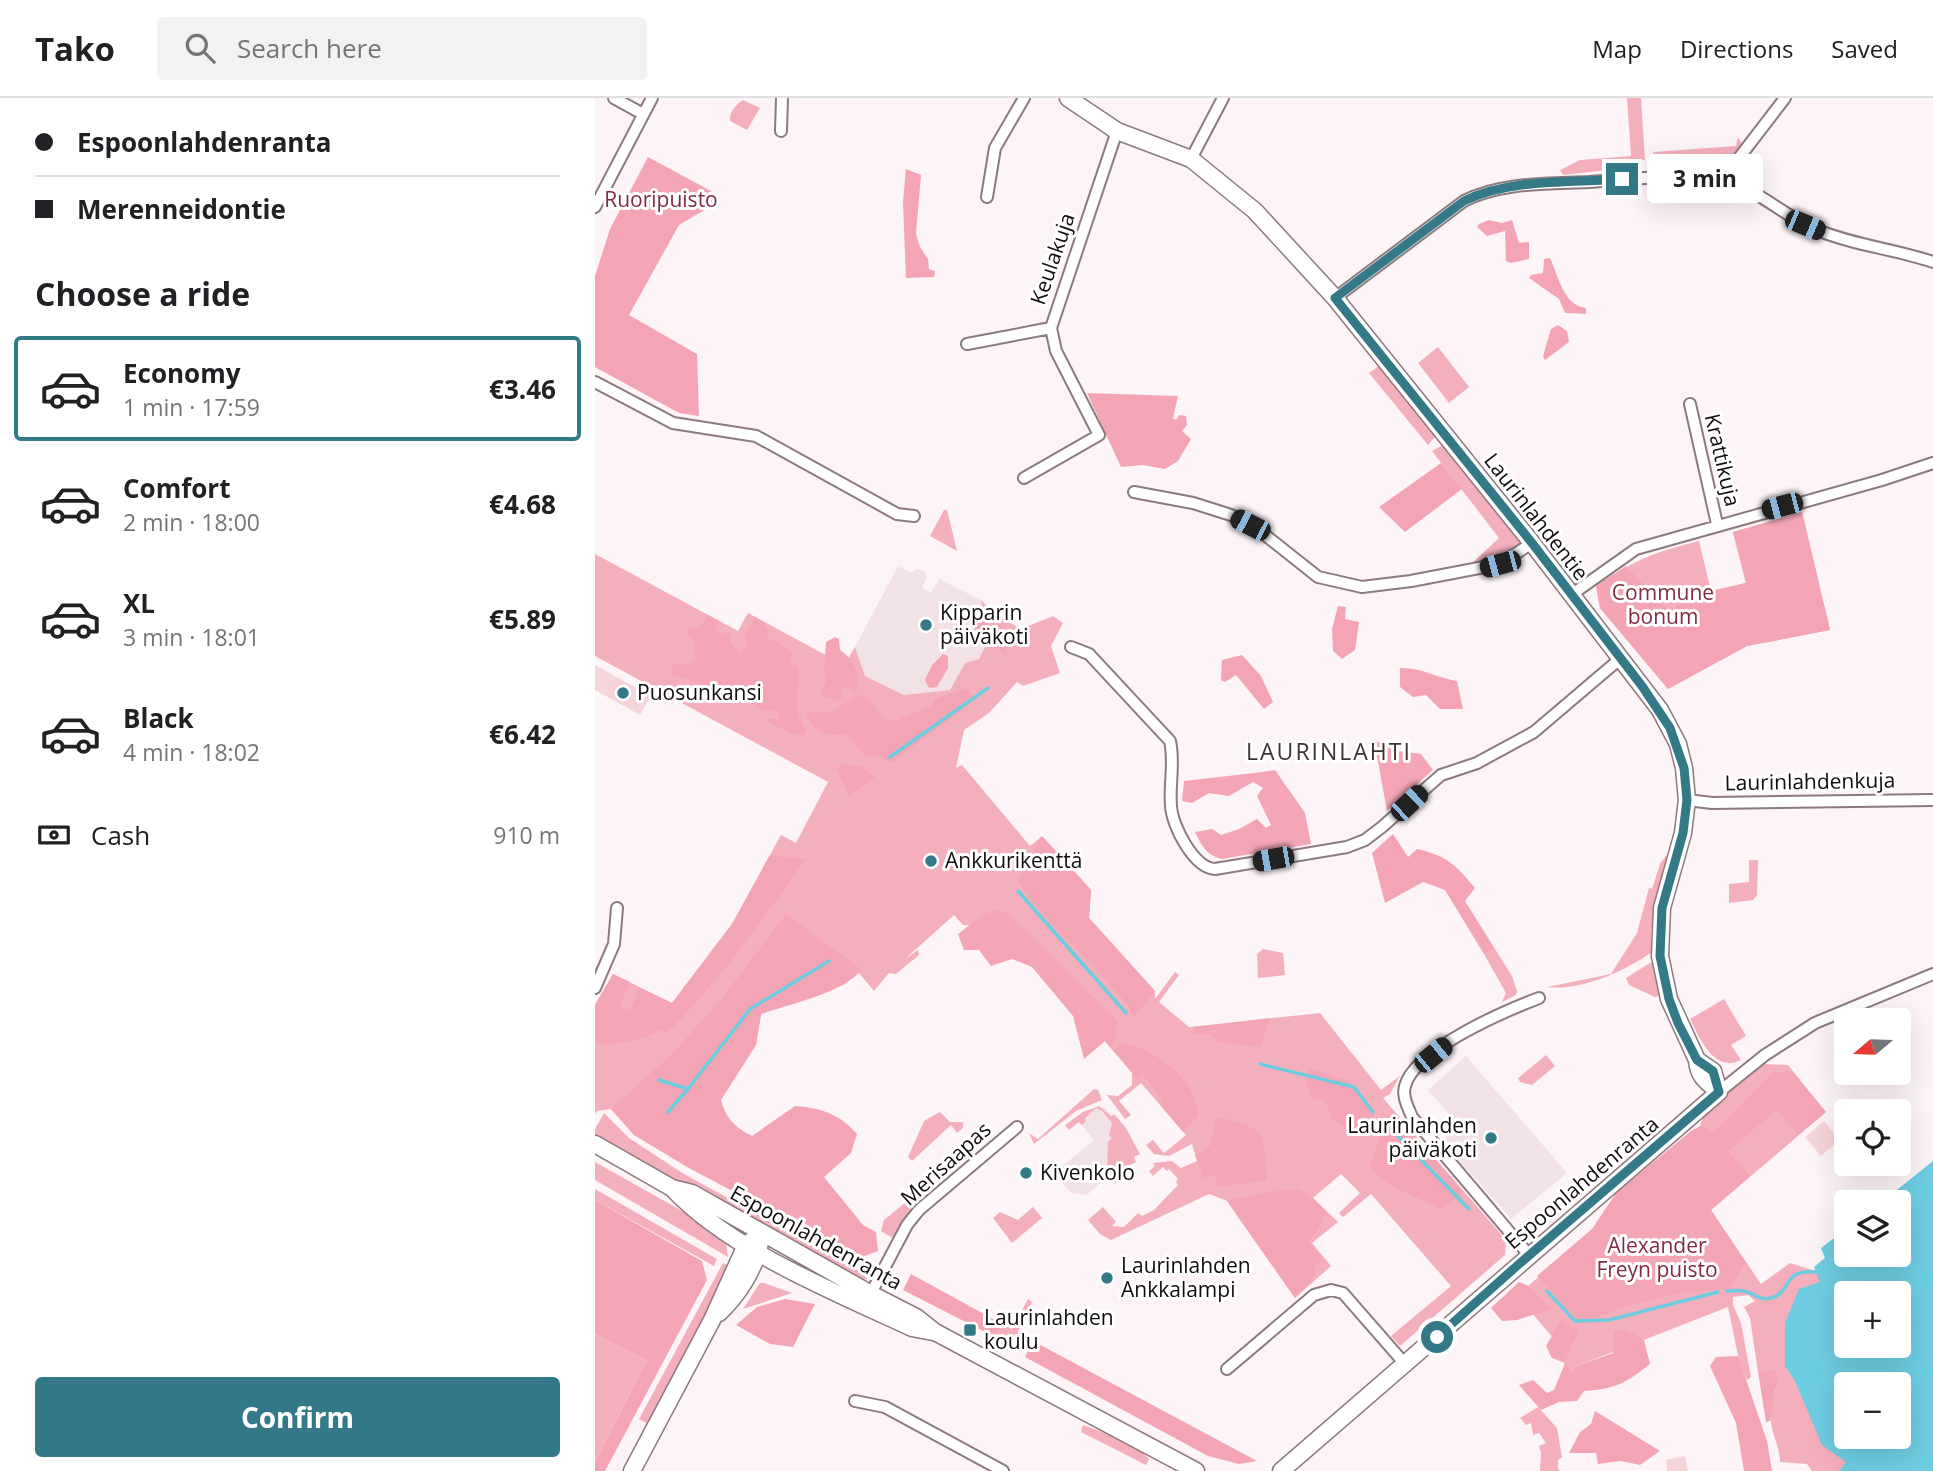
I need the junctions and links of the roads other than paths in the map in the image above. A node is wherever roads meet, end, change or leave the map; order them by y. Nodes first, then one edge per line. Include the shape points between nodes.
1 (614, 98) edge
2 (652, 98) edge
3 (782, 98) edge
4 (1024, 98) edge
5 (1068, 98) edge
6 (1223, 98) edge
7 (1785, 98) edge
8 (643, 114) junction
9 (781, 131) dead end
10 (1117, 131) junction
11 (1191, 159) junction
12 (1722, 180) junction
13 (987, 197) dead end
14 (595, 207) edge
15 (1933, 262) edge
16 (1335, 298) junction
17 (1051, 328) junction
18 (967, 344) dead end
19 (595, 383) edge
20 (1690, 404) dead end
21 (1933, 463) edge
22 (1024, 478) dead end
23 (1134, 492) dead end
24 (914, 516) dead end
25 (1717, 524) junction
26 (1532, 543) junction
27 (1571, 595) junction
28 (1071, 647) dead end
29 (1621, 658) junction
30 (1687, 800) junction
31 (1933, 800) edge
32 (617, 908) dead end
33 (1933, 974) edge
34 (595, 988) edge
35 (1539, 998) dead end
36 (1719, 1092) junction
37 (1017, 1127) dead end
38 (595, 1144) edge
39 (671, 1188) junction
40 (762, 1233) junction
41 (752, 1249) junction
42 (1529, 1255) junction
43 (868, 1300) junction
44 (1405, 1364) junction
45 (1227, 1369) dead end
46 (855, 1401) dead end
47 (1176, 1467) edge
48 (632, 1471) edge
49 (1003, 1471) edge
50 (1196, 1471) edge
51 (1281, 1471) edge

1 - 8 street
2 - 8 street
3 - 9 street
4 - 13 street via 995,148
5 - 10 street, Laurinlahdentie
6 - 11 street
7 - 12 street
8 - 14 street
10 - 11 street, Laurinlahdentie
10 - 17 street, Keulakuja
11 - 16 street, Laurinlahdentie via 1255,211
12 - 15 street via 1825,233
12 - 16 street via 1651,177 1487,191 1464,201
16 - 26 street, Laurinlahdentie
17 - 18 street
17 - 22 street, Keulakuja via 1056,351 1099,435
19 - 24 street via 673,423 756,436 897,514
20 - 25 street, Krattikuja
21 - 25 street
23 - 26 street via 1231,515 1255,527 1318,577 1361,587 1500,564
25 - 27 street via 1636,549
26 - 27 street, Laurinlahdentie
27 - 29 street, Laurinlahdentie
28 - 29 street via 1089,654 1170,741 1172,814 1192,855 1207,869 1347,847 1365,840 1441,775 1477,763 1534,732
29 - 30 street, Laurinlahdentie via 1670,728 1684,768
30 - 31 street, Laurinlahdenkuja
30 - 36 street, Laurinlahdentie via 1683,833 1662,908 1660,956 1669,999 1697,1060 1713,1071
32 - 34 street via 614,944
33 - 36 street via 1815,1023
35 - 42 street via 1453,1038 1412,1072 1405,1086 1412,1117
36 - 42 street, Espoonlahdenranta
37 - 43 street, Merisaapas via 919,1210
38 - 39 street, Espoonlahdenranta
39 - 40 street, Espoonlahdenranta via 692,1193
39 - 41 street, Espoonlahdenranta
40 - 41 street
40 - 43 street, Espoonlahdenranta
41 - 43 street, Espoonlahdenranta
41 - 48 street
42 - 44 street, Espoonlahdenranta
43 - 47 street, Espoonlahdenranta via 912,1328 935,1332
44 - 45 street via 1343,1293 1331,1290 1314,1295
44 - 51 street, Espoonlahdenranta
46 - 49 street via 884,1407
47 - 50 street, Espoonlahdenranta

